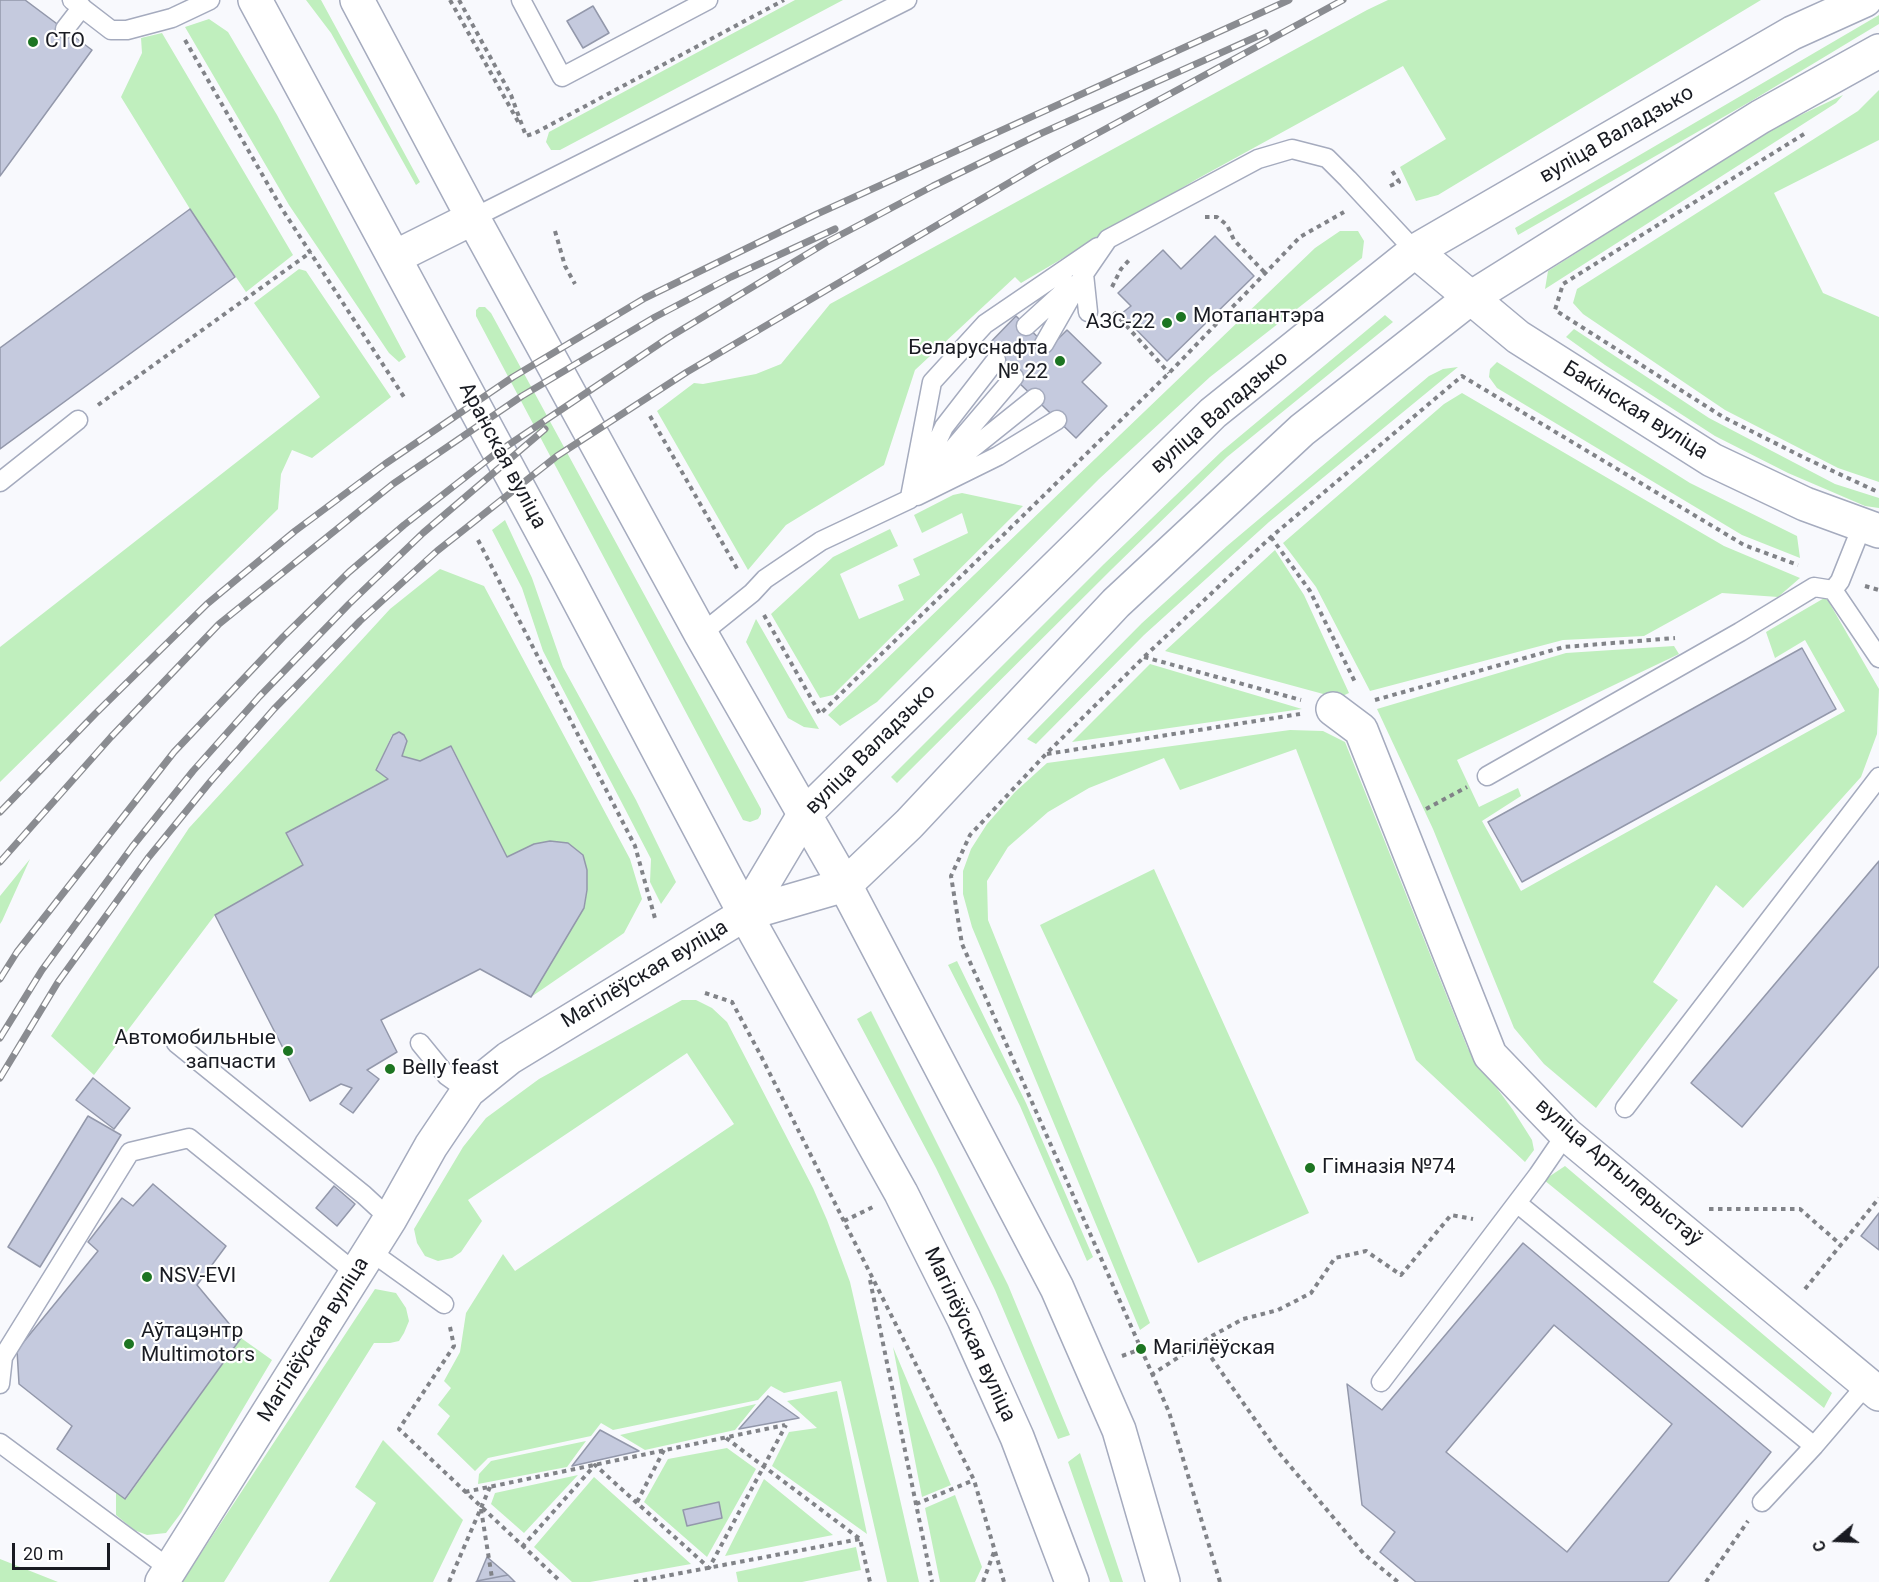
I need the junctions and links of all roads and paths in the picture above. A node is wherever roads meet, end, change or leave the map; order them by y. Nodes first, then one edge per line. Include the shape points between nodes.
1 (210, 0) edge
2 (255, 0) edge
3 (357, 0) edge
4 (450, 0) edge
5 (521, 0) edge
6 (708, 0) edge
7 (907, 0) edge
8 (1865, 0) edge
9 (77, 4) edge
10 (65, 29) dead end
11 (179, 30) dead end
12 (1879, 51) edge
13 (1809, 130) dead end
14 (526, 136) dead end
15 (1391, 169) dead end
16 (1366, 198) junction
17 (473, 218) junction
18 (1204, 218) dead end
19 (555, 231) dead end
20 (1108, 239) junction
21 (1415, 251) junction
22 (311, 252) junction
23 (1134, 255) dead end
24 (395, 257) junction
25 (1265, 273) junction
26 (1084, 274) junction
27 (575, 284) dead end
28 (1112, 298) dead end
29 (1469, 298) junction
30 (1112, 309) dead end
31 (1088, 312) dead end
32 (1026, 326) dead end
33 (1044, 344) dead end
34 (996, 360) dead end
35 (1169, 373) junction
36 (1014, 377) dead end
37 (404, 397) dead end
38 (1035, 398) dead end
39 (650, 416) dead end
40 (78, 420) joint
41 (1057, 420) dead end
42 (0, 482) edge
43 (1879, 493) edge
44 (910, 499) junction
45 (1871, 528) edge
46 (1271, 537) junction
47 (478, 540) dead end
48 (1836, 585) junction
49 (1879, 590) edge
50 (752, 593) junction
51 (701, 634) junction
52 (1681, 637) dead end
53 (1143, 657) junction
54 (1879, 658) edge
55 (1365, 703) junction
56 (1334, 709) junction
57 (1046, 754) junction
58 (1487, 776) joint
59 (1879, 777) edge
60 (1425, 810) dead end
61 (804, 815) junction
62 (845, 885) junction
63 (745, 914) junction
64 (656, 922) dead end
65 (705, 993) dead end
66 (176, 1043) dead end
67 (420, 1043) dead end
68 (468, 1091) junction
69 (1625, 1107) dead end
70 (1566, 1134) junction
71 (1879, 1198) edge
72 (1517, 1203) junction
73 (1705, 1209) dead end
74 (390, 1219) junction
75 (1501, 1224) junction
76 (1841, 1245) junction
77 (363, 1262) junction
78 (869, 1274) junction
79 (1803, 1292) dead end
80 (444, 1304) joint
81 (1201, 1343) junction
82 (1151, 1375) junction
83 (1381, 1382) dead end
84 (0, 1384) edge
85 (1873, 1389) edge
86 (726, 1438) junction
87 (0, 1443) edge
88 (1814, 1446) junction
89 (664, 1450) junction
90 (595, 1465) junction
91 (764, 1466) junction
92 (974, 1480) junction
93 (490, 1487) junction
94 (465, 1492) junction
95 (637, 1502) junction
96 (1762, 1502) joint
97 (916, 1504) junction
98 (480, 1508) junction
99 (860, 1539) junction
100 (522, 1547) junction
101 (995, 1552) junction
102 (709, 1568) junction
103 (166, 1575) edge
104 (492, 1578) dead end
105 (449, 1582) edge
106 (561, 1582) edge
107 (634, 1582) edge
108 (870, 1582) edge
109 (932, 1582) edge
110 (982, 1582) edge
111 (1004, 1582) edge
112 (1072, 1582) edge
113 (1163, 1582) edge
114 (1220, 1582) edge
115 (1398, 1582) edge
116 (1706, 1582) edge

1 - 9 lane via 172,18 127,30 111,30
2 - 24 main road, Аранская вуліца
3 - 17 main road
4 - 14 path
5 - 6 lane via 562,77
7 - 17 lane
8 - 21 main road, вуліца Валадзько via 1792,33
9 - 10 lane
11 - 22 path
12 - 29 main road via 1760,117
13 - 43 path via 1563,284 1556,310 1723,417
15 - 16 path via 1399,182
16 - 20 lane via 1327,158 1292,148 1258,159
16 - 21 lane
16 - 25 path via 1300,237
17 - 24 main road
17 - 51 main road
18 - 25 path via 1217,217 1227,225 1234,240
19 - 27 path via 565,266
20 - 26 lane
20 - 44 lane via 985,324 932,382
21 - 29 main road, Бакінская вуліца
21 - 61 main road, вуліца Валадзько via 1213,413
22 - 37 path
22 - 40 path
23 - 28 path via 1112,286
24 - 63 main road, Аранская вуліца
25 - 35 path
26 - 31 lane
26 - 32 lane
26 - 33 lane
29 - 45 main road, Бакінская вуліца via 1518,337 1712,460 1805,504
29 - 62 main road via 1302,430 1116,603 909,824
30 - 35 path
34 - 44 lane via 945,427
35 - 50 path via 820,714
36 - 44 lane
38 - 44 lane
39 - 50 path
40 - 42 lane
41 - 44 lane via 998,456
44 - 50 lane via 821,541 765,579
45 - 48 lane
46 - 48 path via 1462,376 1744,545
46 - 53 path
46 - 55 path via 1310,591
47 - 64 path via 635,846
48 - 49 path
48 - 54 lane
48 - 58 lane via 1814,587
50 - 51 lane
51 - 61 main road
52 - 55 path via 1564,648
53 - 56 path
53 - 57 path
55 - 56 path
56 - 57 path
56 - 70 main road, вуліца Артылерыстаў via 1361,730 1490,1055
57 - 82 path via 970,835 951,876 956,910 962,944
58 - 60 path
59 - 69 lane
61 - 62 main road
61 - 63 main road, вуліца Валадзько
62 - 63 main road
62 - 113 main road via 1057,1288 1119,1430
63 - 68 main road, Магілёўская вуліца via 509,1058
63 - 112 main road, Магілёўская вуліца via 901,1193 964,1318 1028,1461
65 - 78 path via 732,1002
66 - 74 lane
67 - 68 lane via 447,1076
68 - 74 main road, Магілёўская вуліца
70 - 72 lane
70 - 85 main road, вуліца Артылерыстаў
71 - 76 path
72 - 75 lane
72 - 88 lane
73 - 76 path via 1800,1209
74 - 77 main road, Магілёўская вуліца
75 - 81 path via 1451,1215 1401,1275 1366,1251 1335,1258 1311,1293 1278,1310 1244,1319
75 - 83 lane
76 - 79 path
77 - 80 lane
77 - 84 lane via 189,1138 130,1152 3,1358
77 - 103 main road, Магілёўская вуліца
78 - 92 path
78 - 97 path
80 - 94 path via 454,1346 399,1430
81 - 82 path
81 - 115 path via 1275,1448 1364,1554
82 - 114 path via 1169,1412
85 - 88 lane
86 - 89 path
86 - 91 path
86 - 91 path via 786,1425
87 - 103 lane
88 - 96 lane
89 - 90 path
89 - 95 path
90 - 93 path
90 - 95 path
90 - 100 path
91 - 99 path
91 - 102 path
92 - 97 path
92 - 101 path
93 - 94 path
93 - 98 path
94 - 98 path
95 - 102 path
96 - 116 path
97 - 109 path
98 - 100 path
98 - 104 path
98 - 105 path
99 - 102 path
99 - 108 path
100 - 106 path
101 - 110 path
101 - 111 path
102 - 107 path

